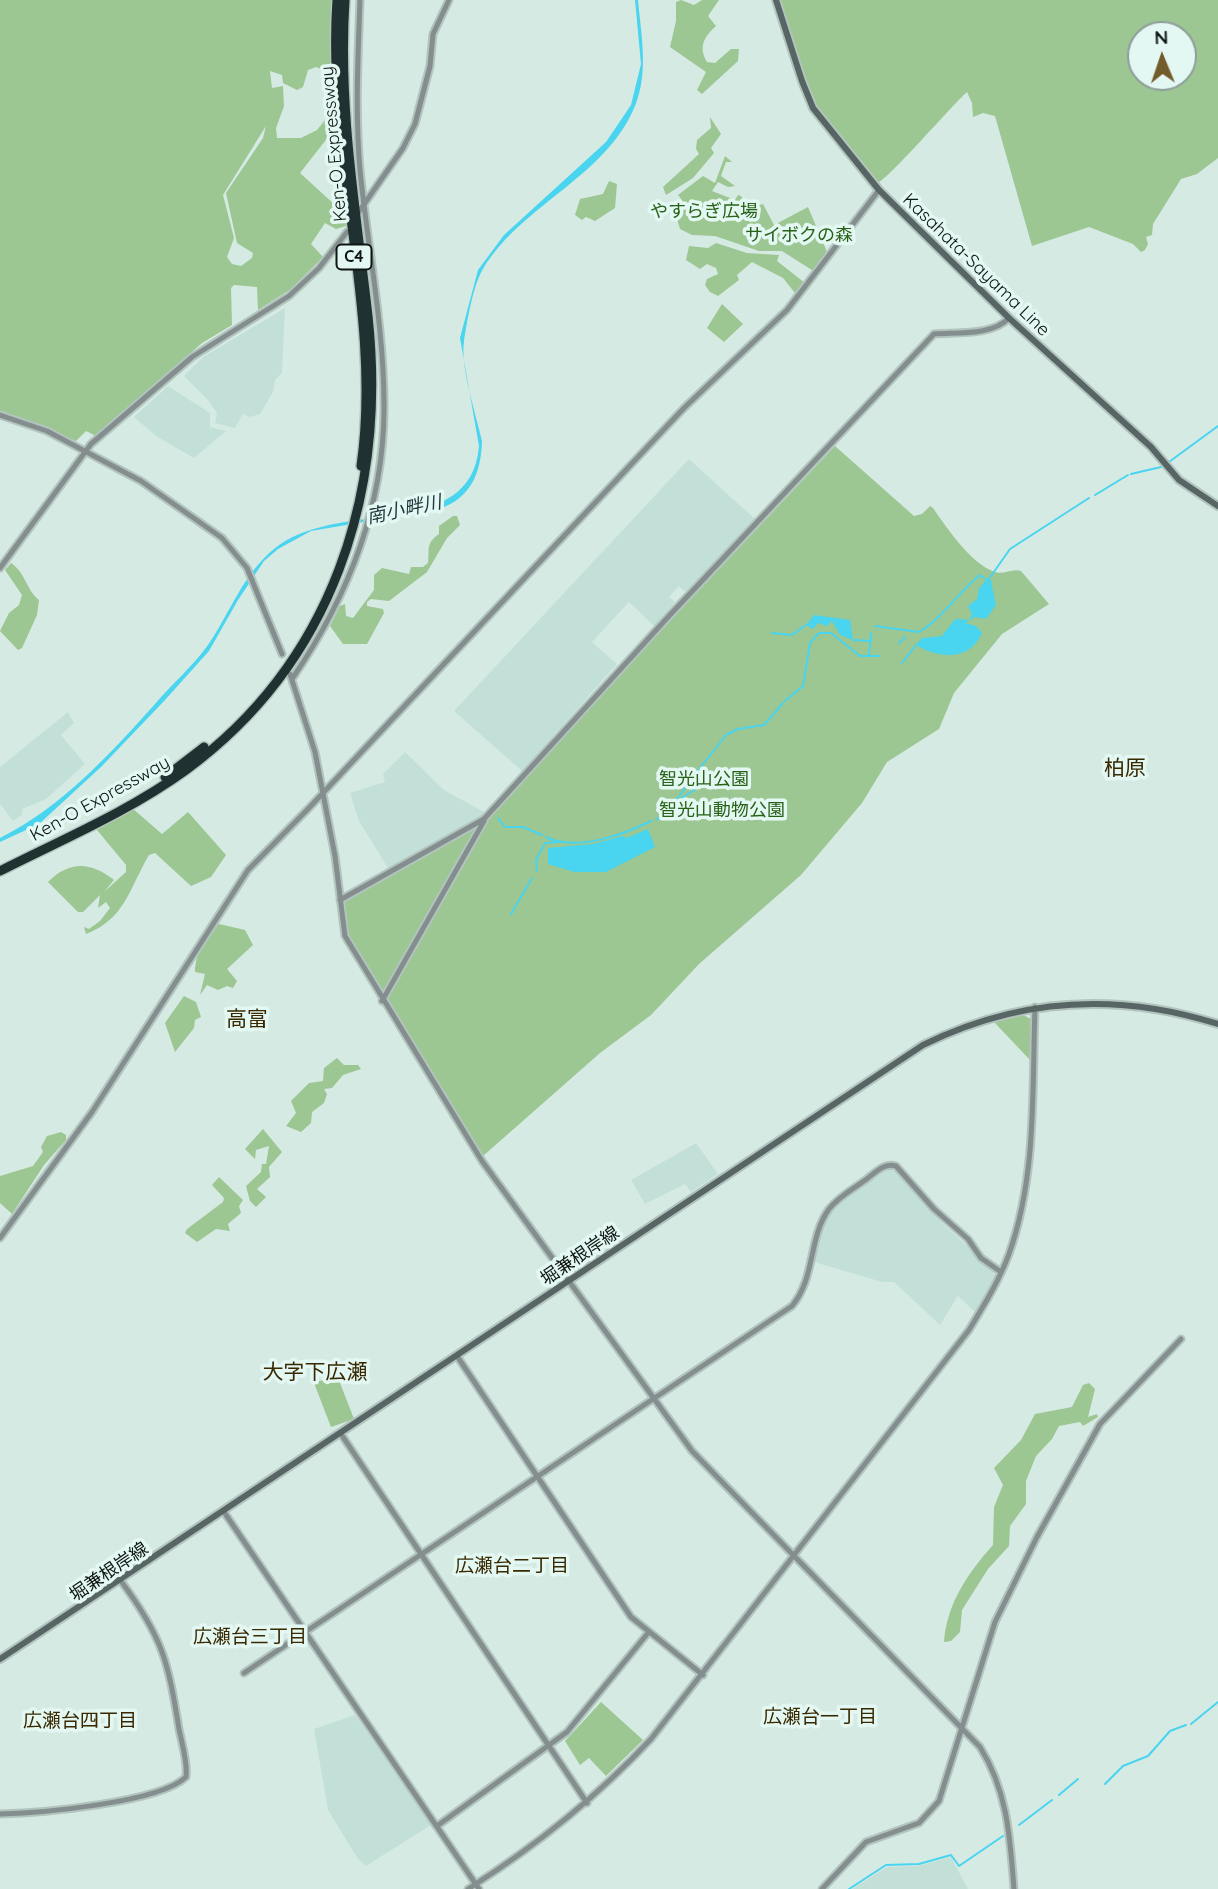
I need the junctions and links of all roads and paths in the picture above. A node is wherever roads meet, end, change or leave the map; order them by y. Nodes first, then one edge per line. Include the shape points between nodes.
1 (337, 0) edge
2 (345, 0) edge
3 (360, 0) edge
4 (449, 0) edge
5 (776, 0) edge
6 (879, 190) junction
7 (365, 205) junction
8 (358, 213) dead end
9 (347, 232) dead end
10 (1009, 318) junction
11 (0, 415) edge
12 (85, 451) junction
13 (1218, 506) edge
14 (355, 513) junction
15 (356, 525) junction
16 (0, 568) edge
17 (282, 654) dead end
18 (323, 793) junction
19 (484, 819) junction
20 (0, 864) edge
21 (0, 871) edge
22 (340, 900) junction
23 (382, 1001) junction
24 (1035, 1007) junction
25 (1218, 1024) edge
26 (0, 1238) edge
27 (1001, 1272) junction
28 (568, 1281) junction
29 (1181, 1339) dead end
30 (457, 1356) junction
31 (653, 1398) junction
32 (341, 1434) junction
33 (536, 1476) junction
34 (224, 1512) junction
35 (421, 1553) junction
36 (795, 1555) junction
37 (121, 1581) junction
38 (305, 1631) junction
39 (648, 1633) junction
40 (0, 1659) edge
41 (244, 1673) dead end
42 (703, 1675) junction
43 (964, 1727) junction
44 (550, 1748) junction
45 (587, 1803) junction
46 (0, 1814) edge
47 (437, 1826) junction
48 (478, 1887) edge
49 (468, 1889) edge
50 (822, 1889) edge
51 (1014, 1889) edge

1 - 14 highway, Ken-O Expressway / C4 via 339,126 365,390
2 - 14 highway, Ken-O Expressway / C4 via 345,126 372,382 369,453
3 - 7 street via 358,127
4 - 7 street via 433,34 415,124
5 - 6 main road, Kasahata-Sayama Line via 813,107
6 - 10 main road, Kasahata-Sayama Line
6 - 18 street via 787,310 684,408
7 - 8 street
7 - 15 street via 384,411 379,470 369,511
9 - 12 street via 289,296 192,358
10 - 13 main road, Kasahata-Sayama Line via 1151,447 1179,480
10 - 19 street via 989,329 934,334
11 - 12 street via 47,431
12 - 16 street
12 - 17 street via 150,487 222,538 247,568
14 - 15 highway, Ken-O Expressway / C4
15 - 18 street via 345,589 315,645 291,676 309,724
15 - 20 highway, Ken-O Expressway / C4 via 294,647 265,687 221,733 145,790
15 - 21 highway, Ken-O Expressway / C4 via 330,593 298,650 269,691 226,737 148,795
18 - 22 street
18 - 26 street via 248,870 92,1112
19 - 22 street
19 - 23 street
22 - 23 street via 345,936
23 - 28 street via 482,1161
24 - 25 main road, 堀兼根岸線 via 1114,1003 1163,1009
24 - 27 street via 1028,1177 1016,1233
24 - 28 main road, 堀兼根岸線 via 982,1020 907,1054
27 - 31 street via 981,1258 896,1166 888,1165 831,1206 817,1232 806,1283 792,1306
27 - 36 street via 969,1330
28 - 30 main road, 堀兼根岸線
28 - 31 street
29 - 43 street via 1118,1404 1083,1450 995,1622
30 - 32 main road, 堀兼根岸線
30 - 33 street
31 - 33 street
31 - 36 street via 703,1464
32 - 34 main road, 堀兼根岸線
32 - 35 street
33 - 35 street
33 - 39 street via 626,1609
34 - 37 main road, 堀兼根岸線
34 - 38 street
35 - 38 street
35 - 44 street
36 - 42 street
36 - 43 street
37 - 40 main road, 堀兼根岸線
37 - 46 street via 153,1625 162,1646 187,1775 181,1782 108,1802
38 - 41 street
38 - 47 street
39 - 42 street
39 - 44 street via 586,1712
42 - 45 street via 651,1739
43 - 50 street via 945,1788 933,1810 919,1823 866,1842
43 - 51 street via 987,1757 1004,1798
44 - 45 street
44 - 47 street
45 - 48 street
47 - 48 street
48 - 49 street

